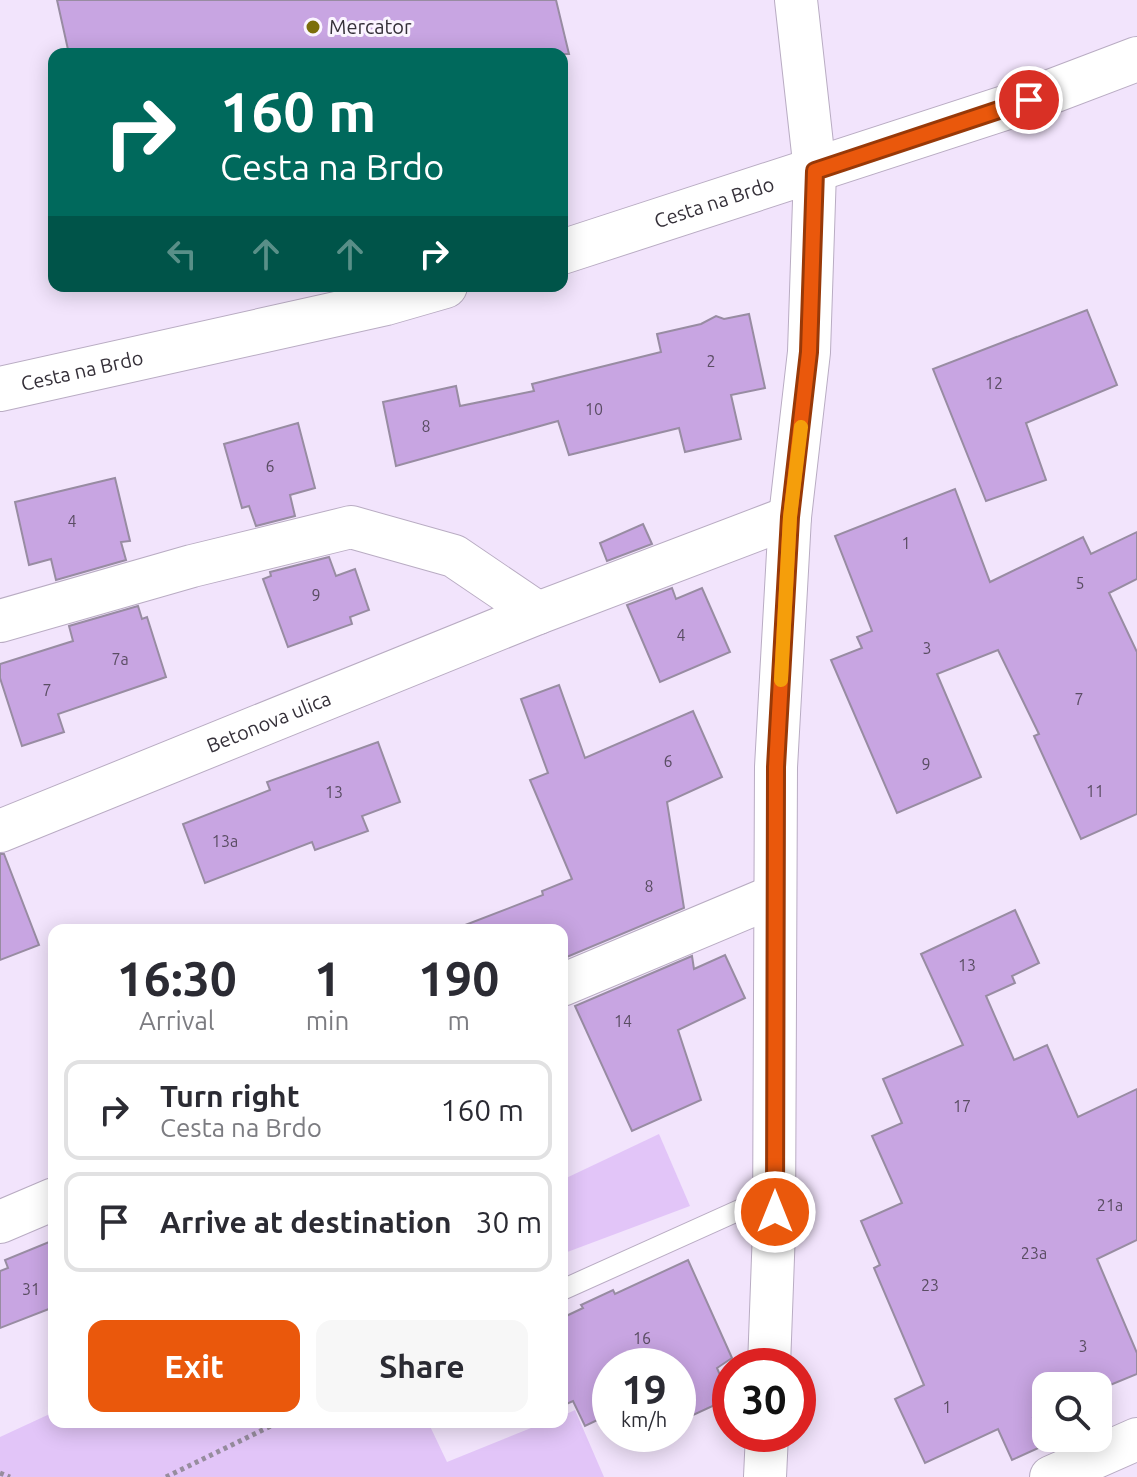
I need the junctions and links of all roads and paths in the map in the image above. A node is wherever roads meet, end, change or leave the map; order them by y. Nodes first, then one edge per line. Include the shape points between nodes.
1 (796, 0) edge
2 (1137, 59) edge
3 (815, 171) junction
4 (568, 250) edge
5 (424, 292) edge
6 (0, 389) edge
7 (790, 517) junction
8 (538, 613) junction
9 (0, 621) edge
10 (0, 831) edge
11 (774, 896) junction
12 (568, 982) edge
13 (775, 1194) junction
14 (48, 1202) edge
15 (0, 1222) edge
16 (568, 1287) edge
17 (770, 1348) edge
18 (267, 1428) edge
19 (1137, 1439) edge
20 (766, 1452) edge
21 (0, 1473) edge
22 (10, 1477) edge
23 (166, 1477) edge
24 (765, 1477) edge
25 (1051, 1477) edge

1 - 3 street
2 - 3 street, Cesta na Brdo
3 - 4 street, Cesta na Brdo
3 - 7 street via 809,352
5 - 6 street, Cesta na Brdo
7 - 8 street, Betonova ulica
7 - 11 street
8 - 9 street via 454,556 351,527
8 - 10 street, Betonova ulica
11 - 12 street
11 - 13 street
13 - 16 lane
13 - 17 street
14 - 15 street
18 - 23 path
19 - 25 street
20 - 24 street
21 - 22 path

